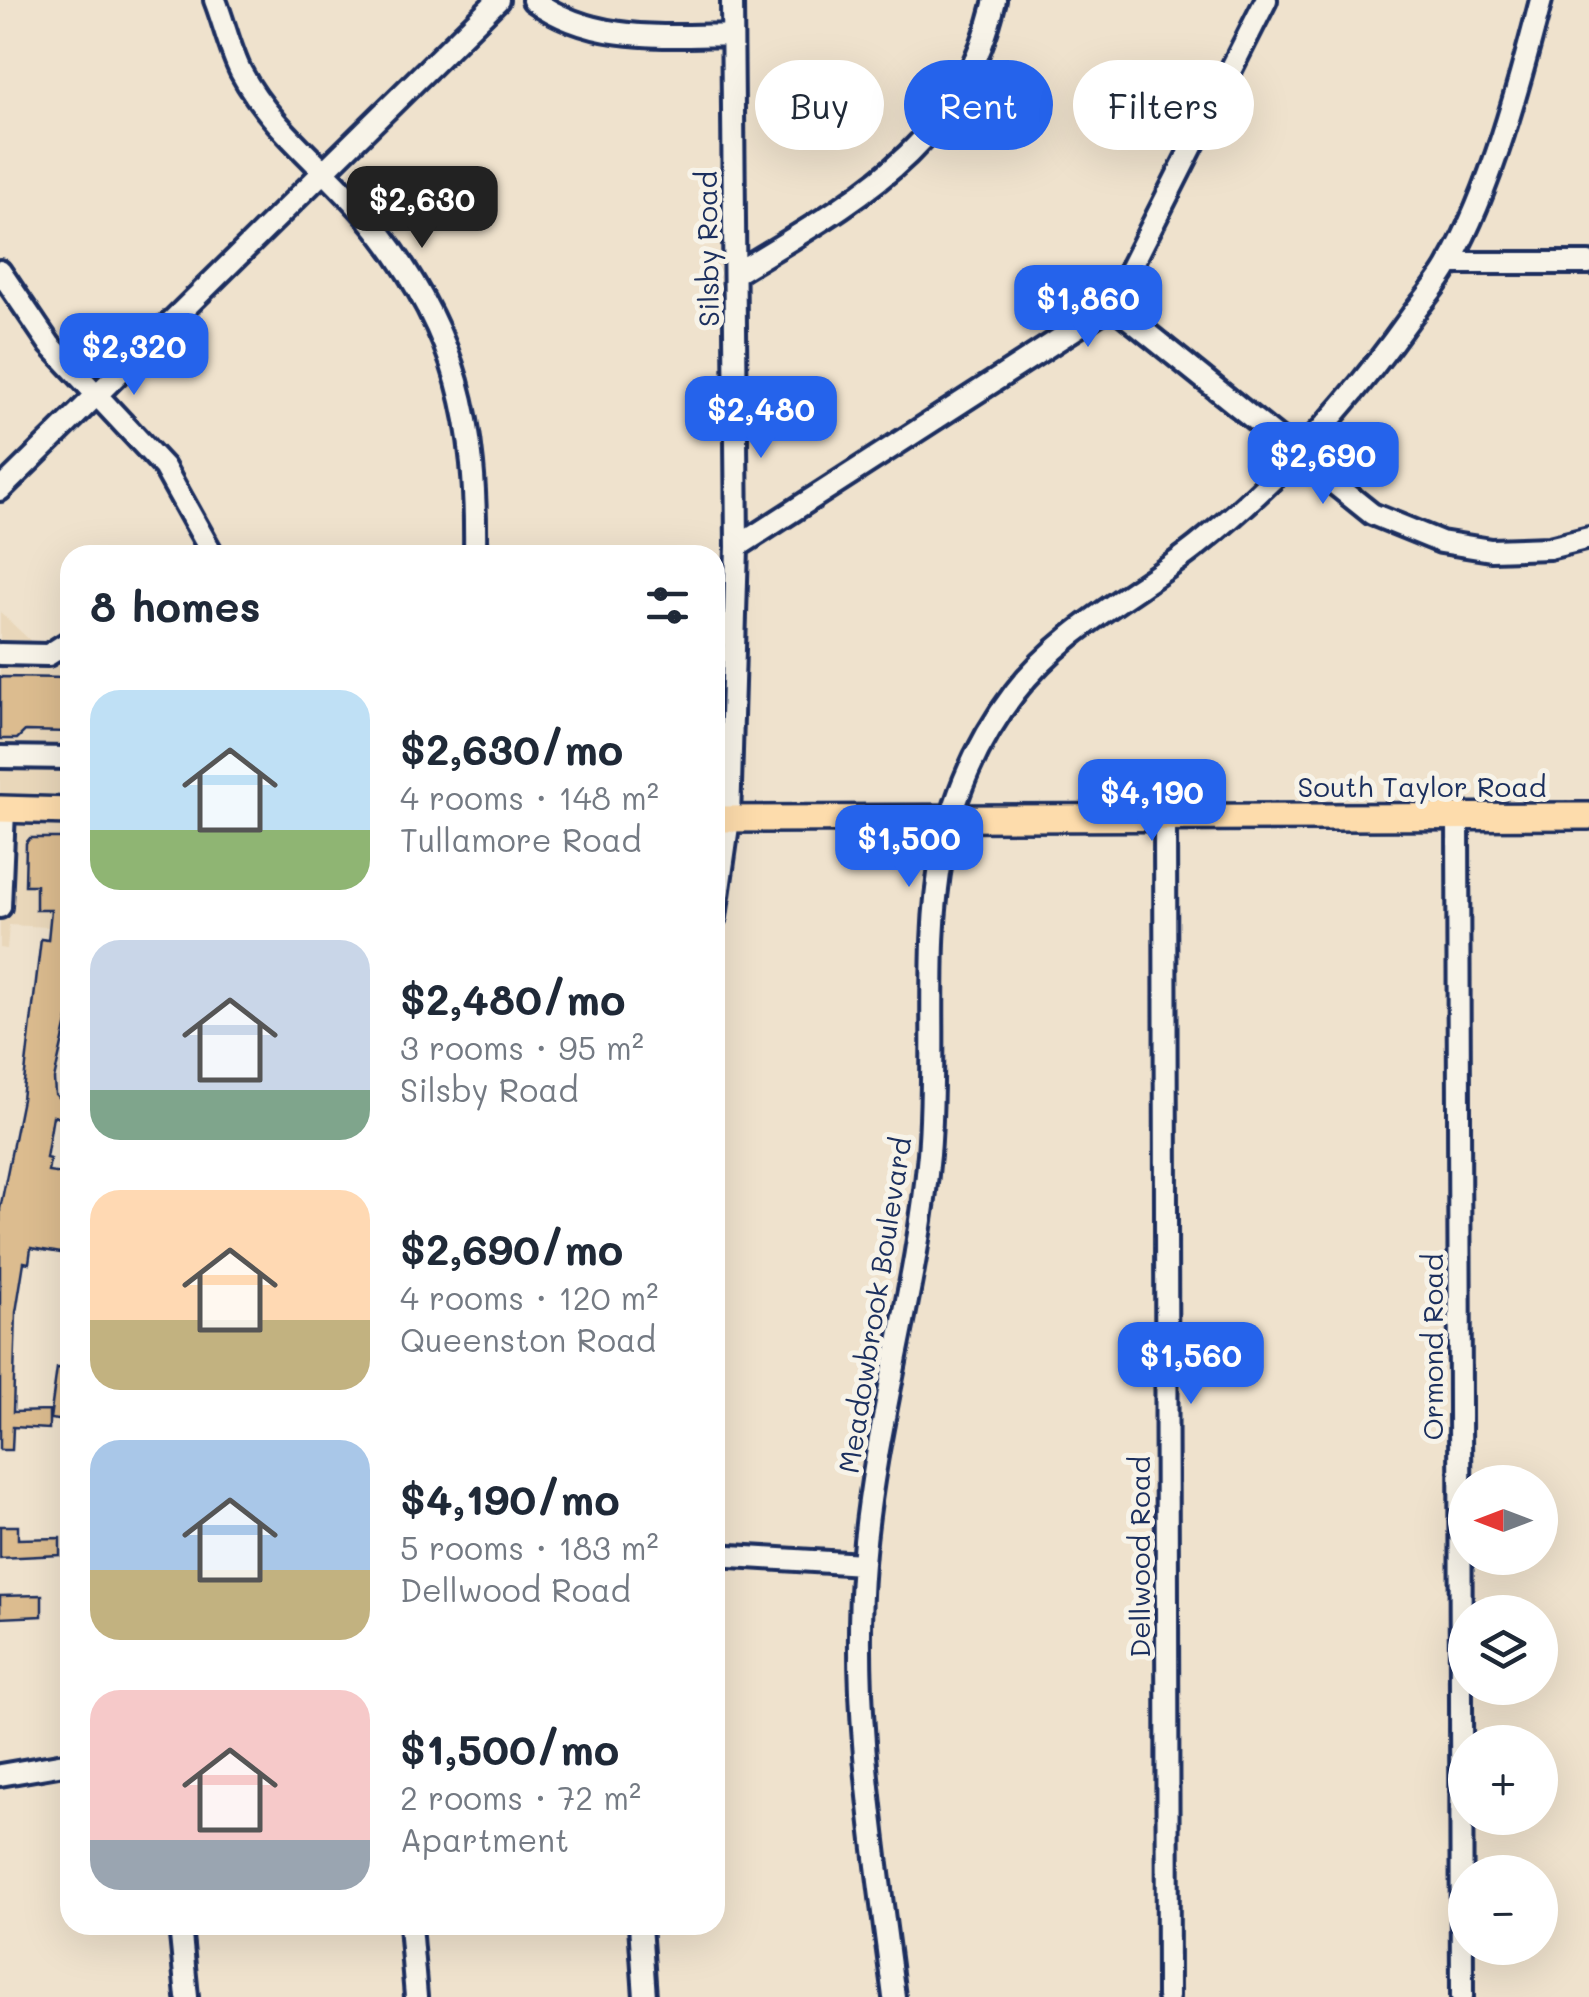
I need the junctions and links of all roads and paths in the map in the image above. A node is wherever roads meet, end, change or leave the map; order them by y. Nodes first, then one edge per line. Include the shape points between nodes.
1 (215, 0) edge
2 (498, 0) edge
3 (532, 0) edge
4 (732, 0) edge
5 (995, 0) edge
6 (1266, 0) edge
7 (1541, 0) edge
8 (732, 35) junction
9 (324, 173) junction
10 (1450, 263) junction
11 (1589, 264) edge
12 (0, 271) edge
13 (736, 273) junction
14 (1112, 305) junction
15 (96, 395) junction
16 (1300, 456) junction
17 (0, 490) edge
18 (1589, 538) edge
19 (207, 545) edge
20 (475, 545) edge
21 (736, 547) junction
22 (60, 648) edge
23 (0, 654) edge
24 (0, 757) edge
25 (60, 758) edge
26 (725, 761) edge
27 (2, 810) edge
28 (60, 810) edge
29 (1165, 816) junction
30 (1458, 816) junction
31 (1589, 816) edge
32 (948, 818) junction
33 (725, 819) edge
34 (0, 907) edge
35 (725, 1556) edge
36 (863, 1564) junction
37 (60, 1765) edge
38 (0, 1776) edge
39 (181, 1935) edge
40 (411, 1935) edge
41 (641, 1935) edge
42 (187, 1997) edge
43 (416, 1997) edge
44 (645, 1997) edge
45 (894, 1997) edge
46 (1168, 1997) edge
47 (1462, 1997) edge

1 - 9 street via 241,71
2 - 9 street
3 - 8 street via 611,34
4 - 8 street, Silsby Road
5 - 13 street via 968,80 904,163
6 - 14 street
7 - 10 street, Meadowbrook Boulevard via 1520,84
8 - 13 street, Silsby Road
9 - 15 street
9 - 20 street via 394,253 450,353 468,416
10 - 11 street
10 - 16 street, Meadowbrook Boulevard
12 - 15 street via 50,345
13 - 21 street, Silsby Road
14 - 16 street
14 - 21 street
15 - 17 street
15 - 19 street via 164,466
16 - 18 street via 1372,514 1442,542 1520,550
16 - 32 street, Meadowbrook Boulevard via 1195,548 1091,616 1050,654 994,724
21 - 26 street, Silsby Road
22 - 23 street via 48,655
24 - 25 street
27 - 28 main road
27 - 34 street
29 - 30 main road, South Taylor Road
29 - 32 main road, South Taylor Road
29 - 46 street, Dellwood Road
30 - 31 main road, South Taylor Road
30 - 47 street, Ormond Road
32 - 33 main road, South Taylor Road
32 - 36 street, Meadowbrook Boulevard via 932,915 929,1152
35 - 36 street
36 - 45 street, Meadowbrook Boulevard via 865,1759
37 - 38 street
39 - 42 street
40 - 43 street
41 - 44 street

